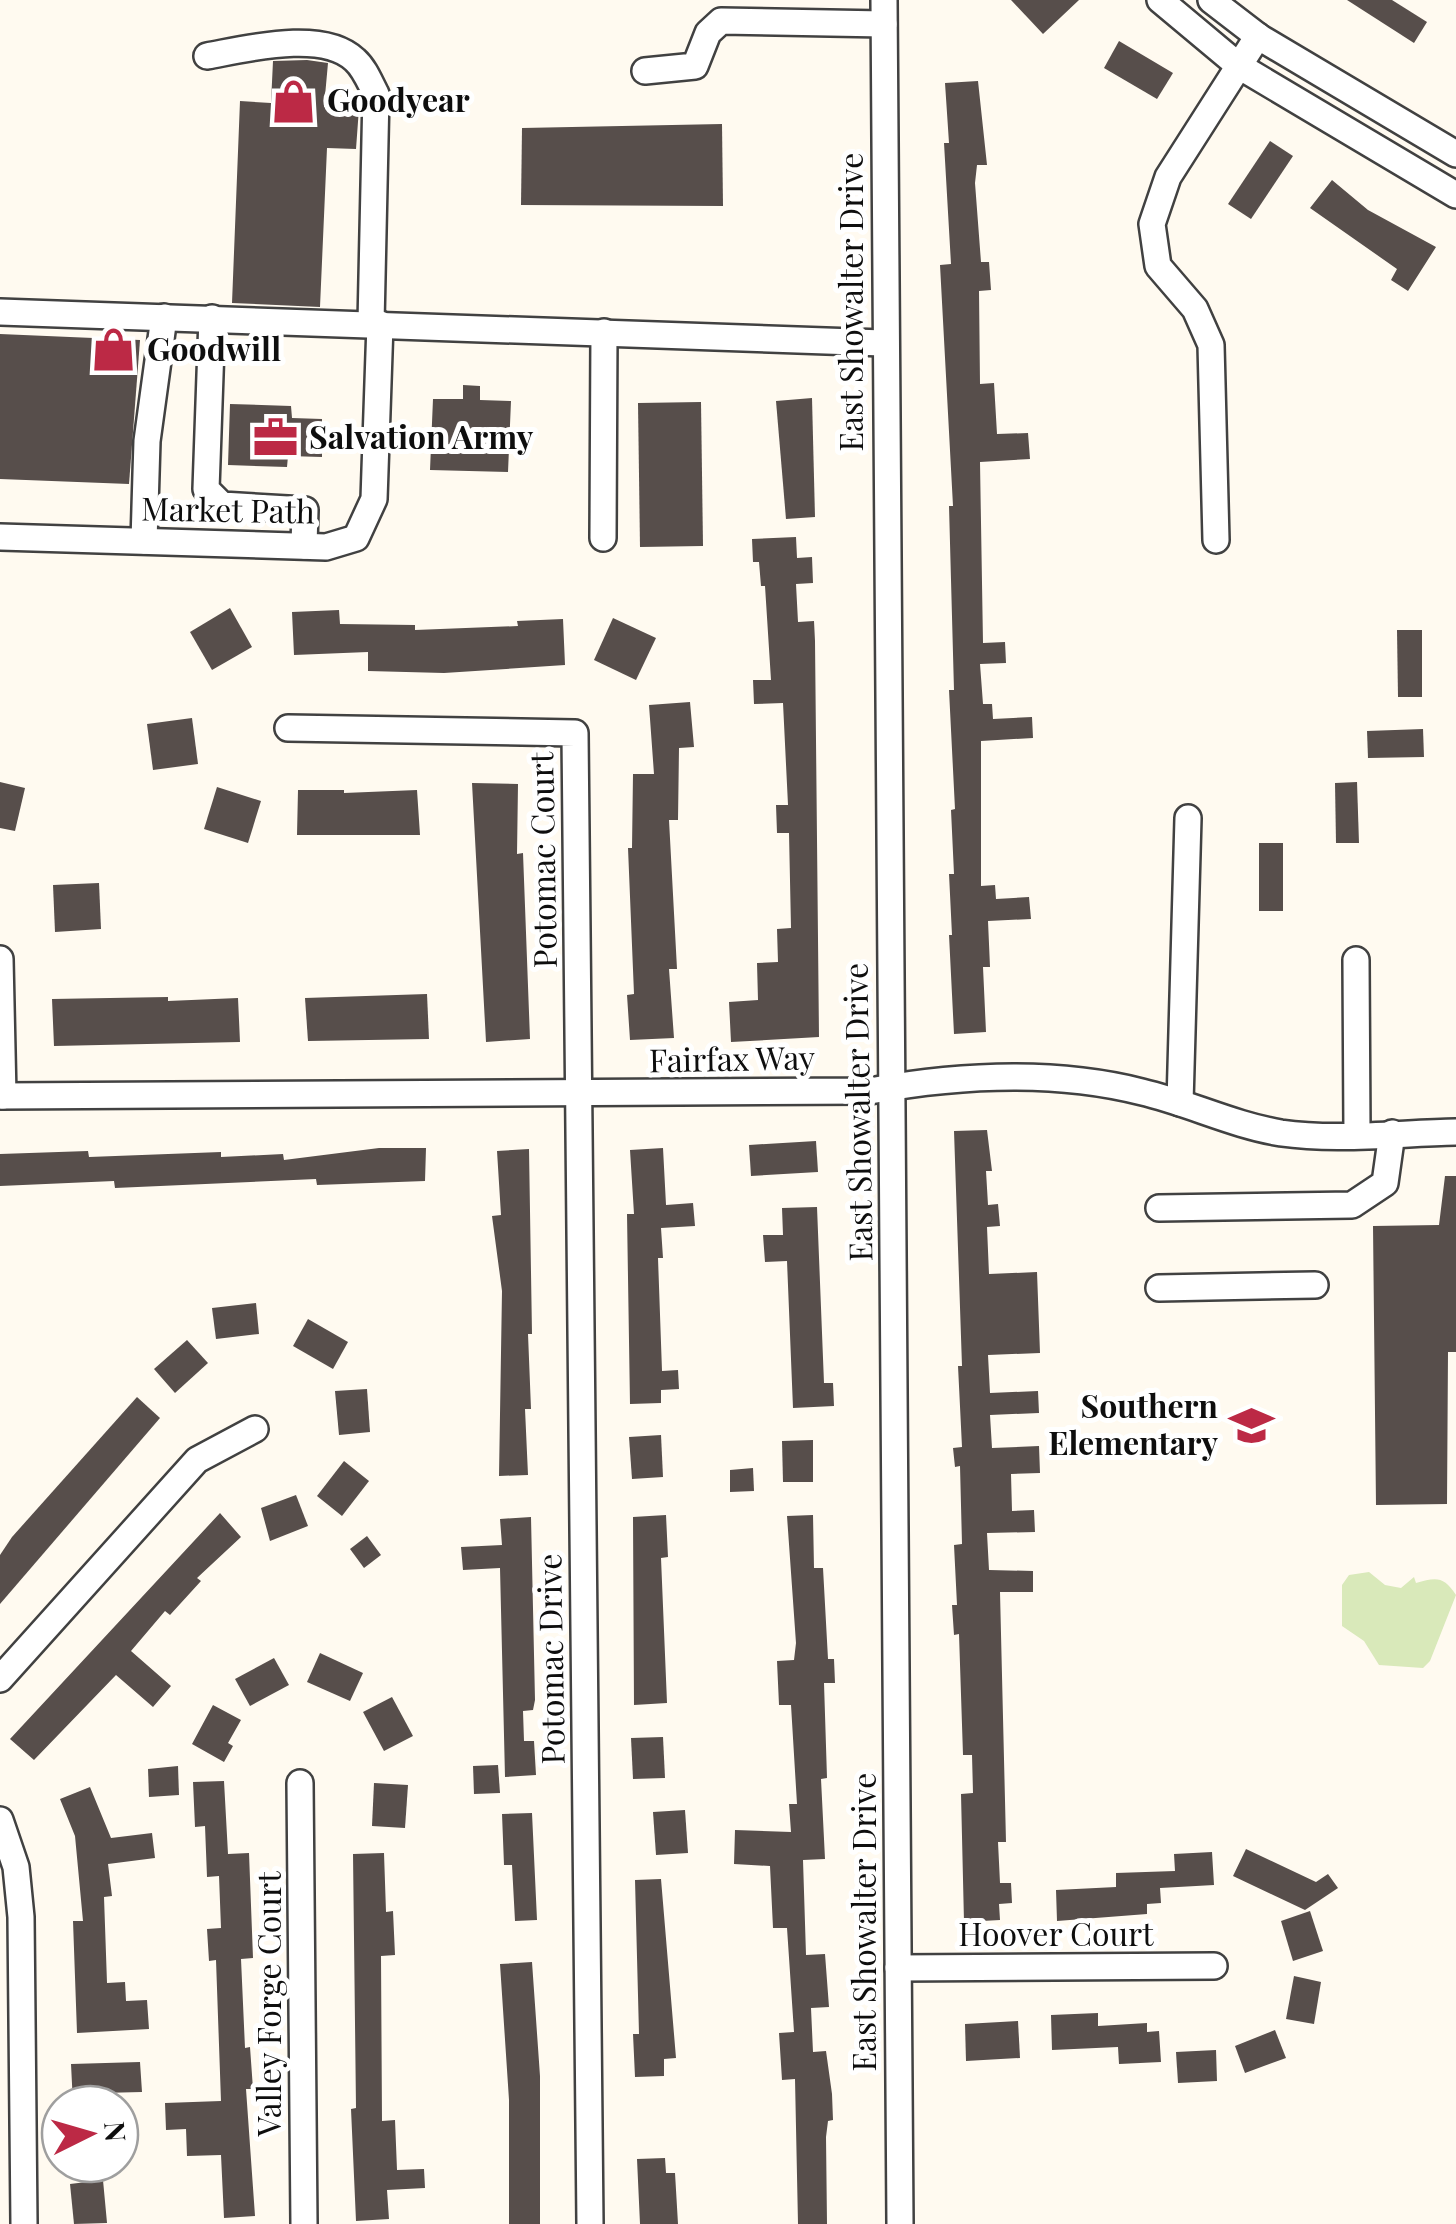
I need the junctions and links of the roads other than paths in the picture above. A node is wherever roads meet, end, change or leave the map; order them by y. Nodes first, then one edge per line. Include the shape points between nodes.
1 (1160, 0) edge
2 (1211, 0) edge
3 (884, 12) edge
4 (1258, 36) junction
5 (208, 56) dead end
6 (1239, 66) junction
7 (645, 71) dead end
8 (1456, 154) edge
9 (1456, 195) edge
10 (0, 312) edge
11 (164, 317) junction
12 (212, 318) junction
13 (375, 324) junction
14 (604, 332) junction
15 (883, 343) junction
16 (0, 536) edge
17 (603, 538) dead end
18 (1216, 540) dead end
19 (144, 541) junction
20 (304, 546) junction
21 (288, 728) dead end
22 (1188, 818) dead end
23 (0, 959) edge
24 (1356, 960) dead end
25 (892, 1087) junction
26 (580, 1094) junction
27 (2, 1096) edge
28 (1180, 1102) junction
29 (1392, 1132) junction
30 (1456, 1132) edge
31 (1357, 1133) junction
32 (1159, 1208) dead end
33 (1315, 1285) dead end
34 (1159, 1288) dead end
35 (255, 1430) dead end
36 (0, 1680) edge
37 (300, 1783) dead end
38 (0, 1820) edge
39 (1214, 1966) dead end
40 (898, 1968) junction
41 (10, 2049) edge
42 (24, 2224) edge
43 (304, 2224) edge
44 (590, 2224) edge
45 (900, 2224) edge

1 - 6 street
2 - 4 street
3 - 7 street via 721,21 694,66
3 - 15 street, East Showalter Drive
4 - 6 street
4 - 8 street
5 - 13 street via 280,42 325,47 345,53 367,76 376,94
6 - 9 street
6 - 18 street via 1168,177 1152,224 1158,266 1195,308 1211,344
10 - 11 street
11 - 12 street
11 - 19 street via 147,441
12 - 13 street
12 - 20 street via 206,489 222,505 305,510
13 - 14 street
13 - 20 street, Market Path via 374,499 356,538
14 - 15 street
14 - 17 street
15 - 25 street, East Showalter Drive
16 - 19 street, Market Path
19 - 20 street, Market Path
21 - 26 street, Potomac Court via 576,733
22 - 28 street
23 - 27 street
24 - 31 street
25 - 26 street, Fairfax Way
25 - 28 street, Fairfax Way via 1052,1078
25 - 40 street, East Showalter Drive
26 - 27 street, Fairfax Way
26 - 44 street, Potomac Drive
28 - 31 street, Fairfax Way via 1282,1133
29 - 30 street, Fairfax Way
29 - 31 street, Fairfax Way
29 - 32 street via 1385,1183 1352,1206
33 - 34 street
35 - 36 street via 197,1460
37 - 43 street, Valley Forge Court
38 - 41 street via 16,1867 21,1917
39 - 40 street, Hoover Court
40 - 45 street, East Showalter Drive
41 - 42 street

